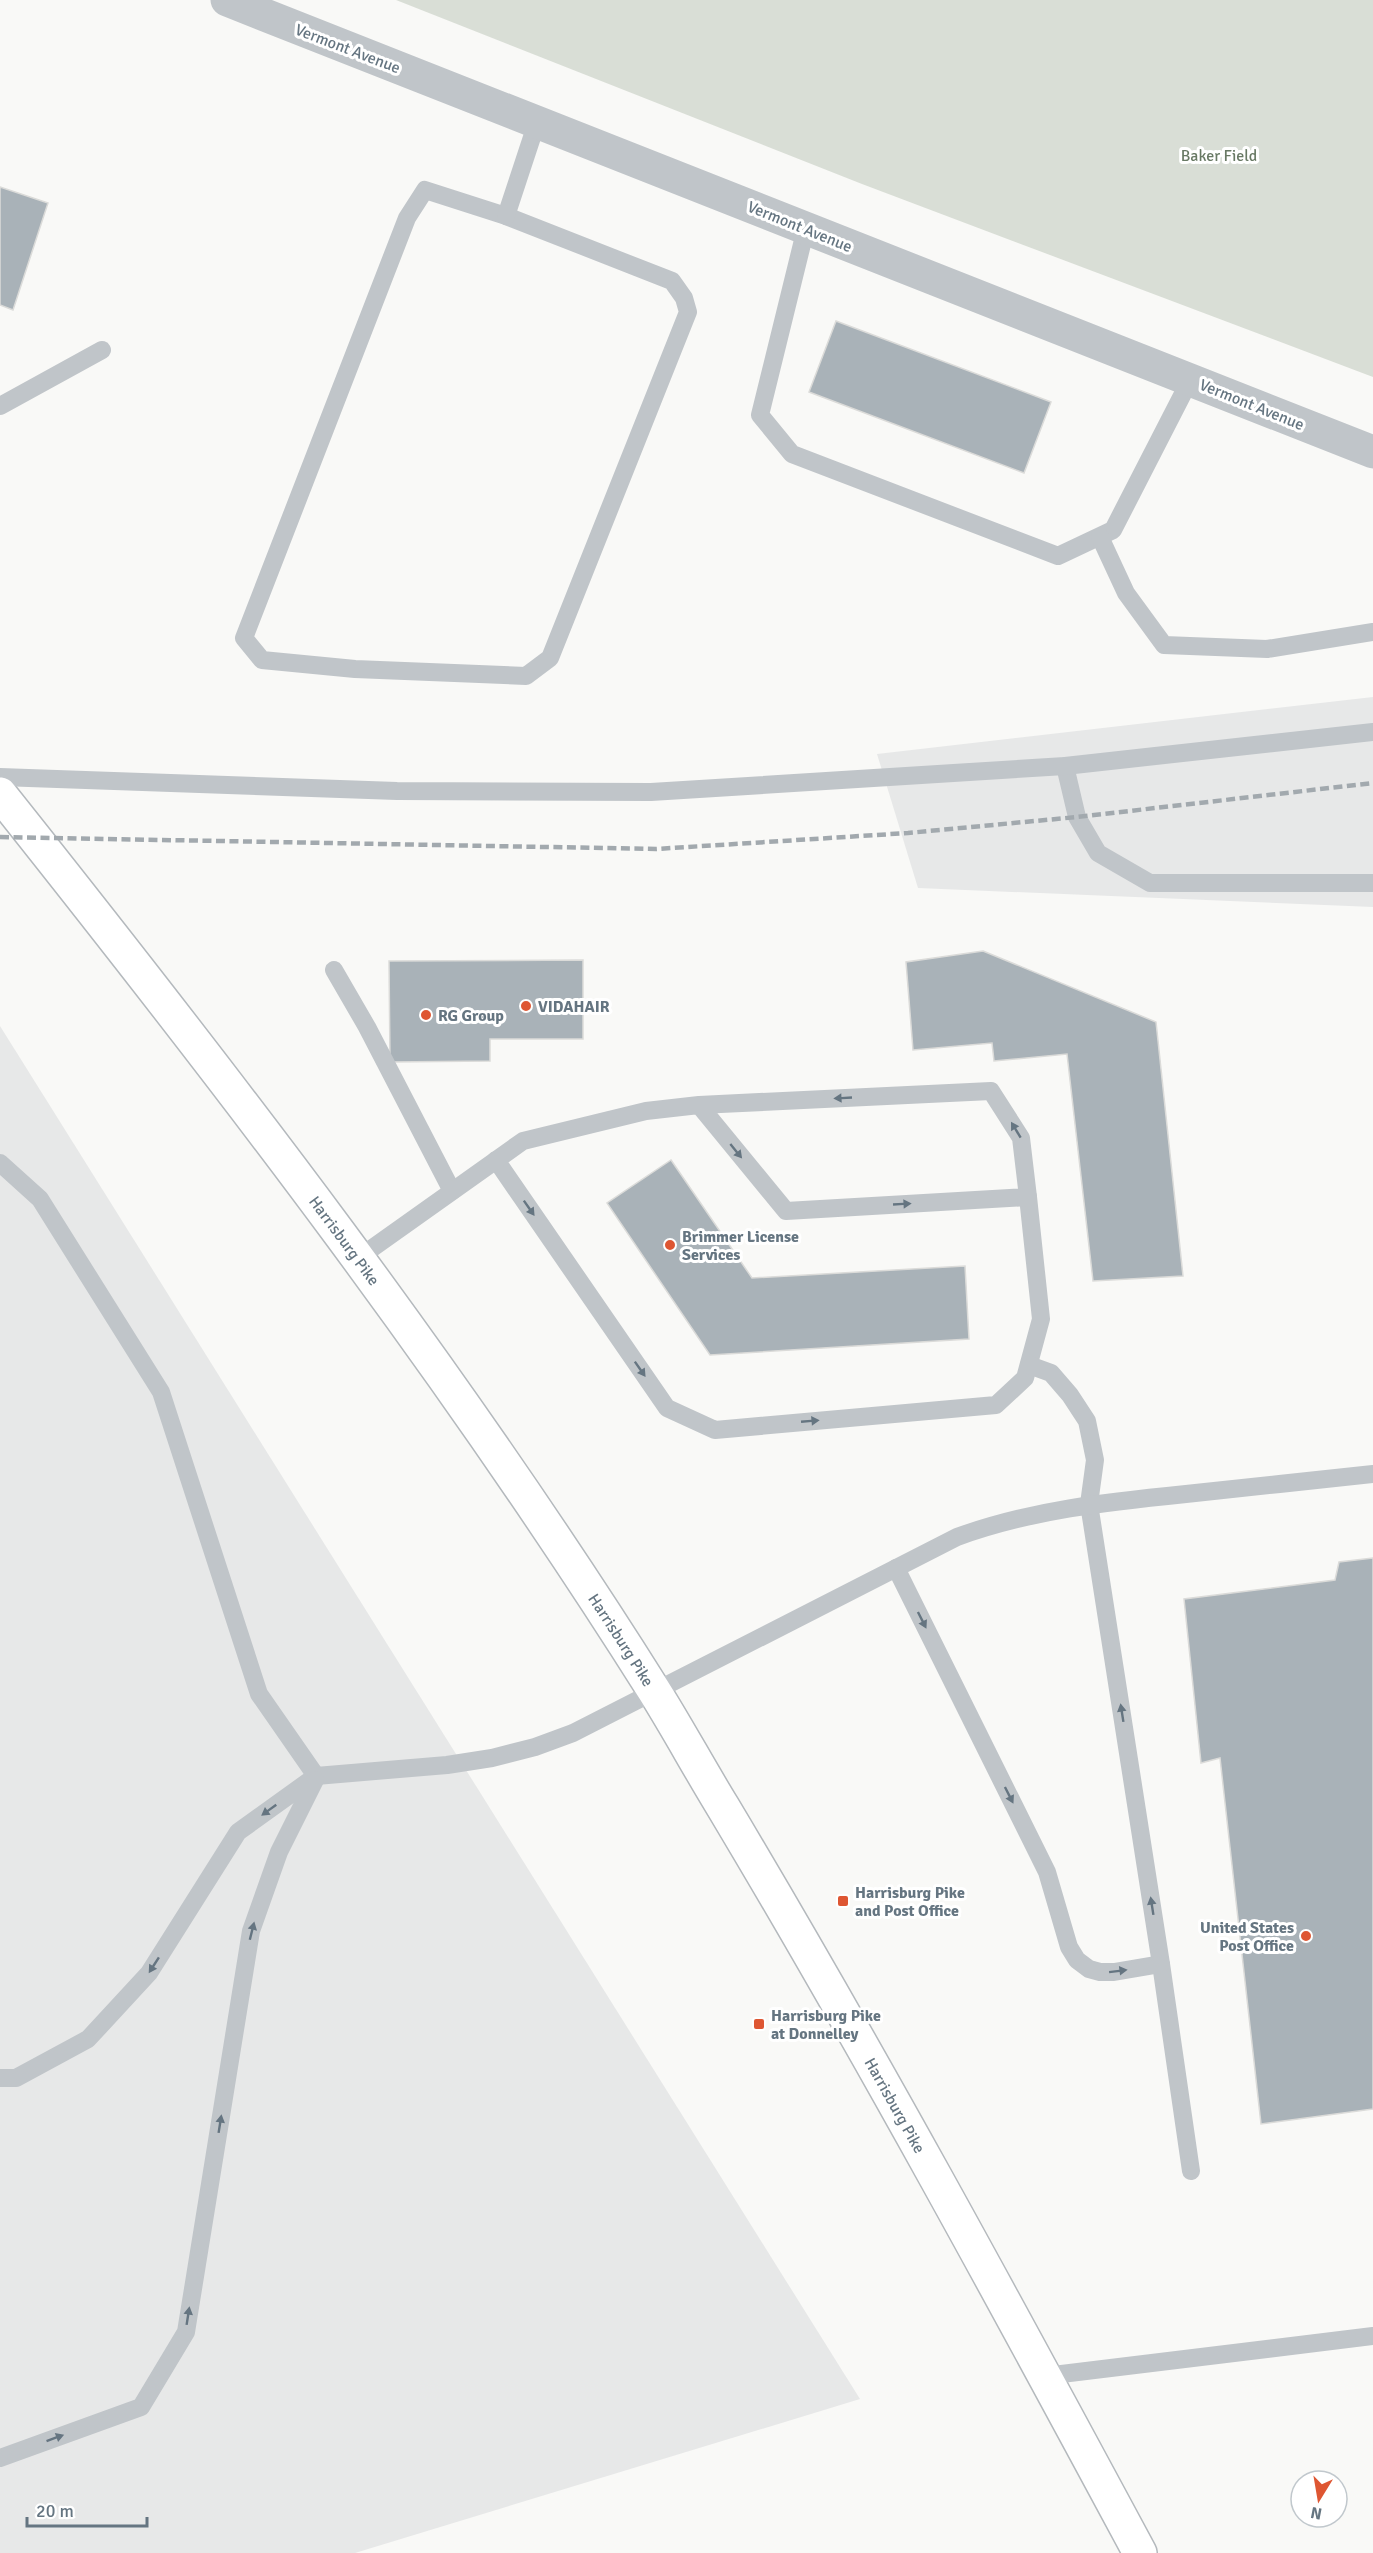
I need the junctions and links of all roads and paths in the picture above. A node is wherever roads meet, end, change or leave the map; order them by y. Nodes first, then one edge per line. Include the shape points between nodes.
1 (227, 0) edge
2 (537, 122) junction
3 (506, 216) junction
4 (806, 228) junction
5 (102, 350) dead end
6 (1190, 380) junction
7 (0, 406) edge
8 (1373, 452) edge
9 (1100, 537) junction
10 (1373, 632) edge
11 (1373, 732) edge
12 (1065, 766) junction
13 (0, 777) edge
14 (0, 794) edge
15 (1373, 883) edge
16 (334, 970) dead end
17 (699, 1105) junction
18 (496, 1160) junction
19 (0, 1163) edge
20 (452, 1191) junction
21 (1028, 1197) junction
22 (357, 1259) junction
23 (1029, 1365) junction
24 (1373, 1474) edge
25 (1089, 1504) junction
26 (896, 1568) junction
27 (655, 1691) junction
28 (316, 1776) junction
29 (1161, 1964) junction
30 (0, 2078) edge
31 (1191, 2171) dead end
32 (1373, 2336) edge
33 (1045, 2376) junction
34 (0, 2458) edge
35 (1140, 2553) edge

1 - 2 street, Vermont Avenue
2 - 3 lane
2 - 4 street, Vermont Avenue
3 - 3 lane via 425,190 407,218 244,638 262,660 355,669 526,676 550,658 688,312 672,281
4 - 6 street, Vermont Avenue
4 - 9 lane via 760,415 792,454 1058,556
5 - 7 lane
6 - 8 street, Vermont Avenue
6 - 9 lane via 1113,530
9 - 10 lane via 1126,593 1164,645 1267,650
11 - 12 lane
12 - 13 lane via 651,792 397,791
12 - 15 lane via 1077,817 1098,853 1150,883
14 - 22 main road, Harrisburg Pike via 251,1115
16 - 20 lane
17 - 18 lane via 645,1111 523,1141
17 -> 21 lane via 786,1212
21 -> 17 lane via 1021,1138 991,1091
18 - 20 lane
18 -> 23 lane via 667,1408 715,1430 996,1405 1025,1378
19 - 28 lane via 40,1199 161,1392 259,1695
20 - 22 lane
21 - 23 lane via 1041,1319
22 - 27 main road, Harrisburg Pike via 547,1527
23 - 25 lane via 1051,1372 1088,1420 1095,1460
24 - 25 lane
25 - 26 lane via 993,1524 957,1537
29 -> 25 lane
26 - 27 lane
26 -> 29 lane via 1047,1872 1069,1947 1077,1960 1089,1970 1101,1972
27 - 28 lane via 573,1733 536,1747 447,1765
27 - 33 main road, Harrisburg Pike via 842,2009
28 -> 30 lane via 238,1832 149,1973 88,2039 16,2078
34 -> 28 lane via 141,2407 186,2332 251,1931 279,1852
29 - 31 lane
32 - 33 lane
33 - 35 main road, Harrisburg Pike

